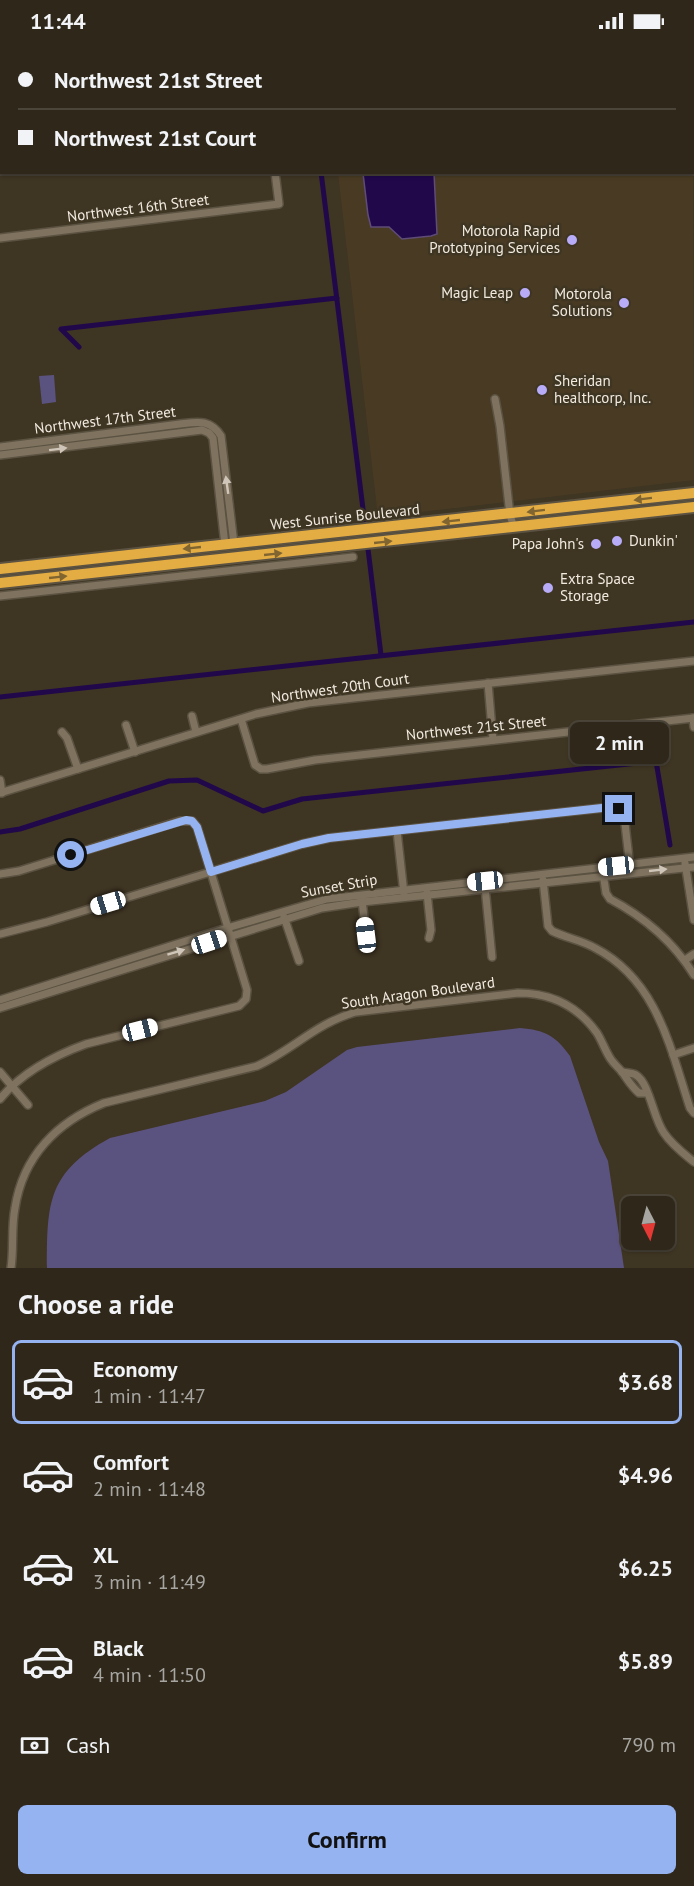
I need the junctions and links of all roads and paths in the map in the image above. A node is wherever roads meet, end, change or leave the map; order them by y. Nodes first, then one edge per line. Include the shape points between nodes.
1 (275, 174) edge
2 (0, 238) edge
3 (495, 399) dead end
4 (211, 429) junction
5 (0, 447) edge
6 (0, 455) edge
7 (694, 493) edge
8 (694, 507) edge
9 (510, 515) junction
10 (514, 528) junction
11 (250, 542) junction
12 (229, 544) junction
13 (353, 557) dead end
14 (234, 558) junction
15 (0, 570) edge
16 (231, 570) junction
17 (0, 583) edge
18 (0, 596) edge
19 (694, 661) edge
20 (488, 683) junction
21 (192, 716) dead end
22 (241, 718) junction
23 (693, 718) edge
24 (126, 725) dead end
25 (694, 727) edge
26 (62, 732) dead end
27 (196, 732) junction
28 (494, 740) junction
29 (135, 752) junction
30 (78, 769) junction
31 (0, 780) edge
32 (1, 793) edge
33 (397, 831) junction
34 (694, 857) edge
35 (684, 858) junction
36 (630, 864) junction
37 (602, 867) junction
38 (694, 867) edge
39 (685, 868) junction
40 (211, 872) junction
41 (631, 873) junction
42 (0, 874) edge
43 (603, 876) junction
44 (542, 878) junction
45 (485, 885) junction
46 (427, 891) junction
47 (404, 893) junction
48 (362, 898) junction
49 (284, 915) junction
50 (694, 920) edge
51 (227, 928) junction
52 (0, 934) edge
53 (230, 936) junction
54 (429, 938) dead end
55 (364, 945) dead end
56 (694, 954) edge
57 (492, 957) dead end
58 (685, 960) junction
59 (299, 961) dead end
60 (694, 975) edge
61 (0, 1000) edge
62 (0, 1008) edge
63 (694, 1048) edge
64 (673, 1055) junction
65 (0, 1072) edge
66 (622, 1072) junction
67 (637, 1077) junction
68 (11, 1085) junction
69 (631, 1085) junction
70 (647, 1093) junction
71 (0, 1099) edge
72 (28, 1105) dead end
73 (694, 1113) edge
74 (694, 1162) edge
75 (11, 1268) edge

1 - 2 street, Northwest 16th Street via 279,204
3 - 9 street
4 - 5 street, Northwest 17th Street via 202,422
6 -> 4 street, Northwest 17th Street
4 - 12 street via 220,436
7 -> 9 highway, West Sunrise Boulevard
8 - 10 highway, West Sunrise Boulevard
9 - 10 street
9 -> 11 highway, West Sunrise Boulevard
14 -> 10 highway, West Sunrise Boulevard
11 - 12 highway, West Sunrise Boulevard
11 - 14 highway
12 -> 15 highway, West Sunrise Boulevard
13 - 16 street
14 - 16 street
17 -> 14 highway, West Sunrise Boulevard
16 - 18 street
19 - 20 street, Northwest 20th Court
20 - 22 street, Northwest 20th Court via 308,703
20 - 28 street
21 - 27 street
22 - 27 street, Northwest 20th Court
22 - 28 street, Northwest 21st Street via 255,765 261,769
23 - 25 street
23 - 28 street, Northwest 21st Street
24 - 29 street
26 - 30 street via 68,738
27 - 29 street, Northwest 20th Court
29 - 30 street, Northwest 20th Court
30 - 32 street, Northwest 20th Court
31 - 32 street
33 - 36 street via 611,807 624,815
33 - 40 street via 329,838
33 - 47 street
34 - 35 street, Sunset Strip
35 - 36 street, Sunset Strip
35 - 39 street
36 - 37 street, Sunset Strip
36 - 41 street
37 - 43 street
37 - 44 street, Sunset Strip
38 - 39 street, Sunset Strip
41 -> 39 street, Sunset Strip
39 - 50 street
40 - 42 street via 197,827 192,821 180,821
40 - 51 street
40 - 52 street
41 - 43 street, Sunset Strip
43 - 44 street, Sunset Strip
43 - 58 street via 610,899 651,925
44 - 45 street, Sunset Strip
44 - 64 street via 552,932 597,949 637,982 654,1005
45 - 46 street, Sunset Strip
45 - 57 street
46 - 47 street, Sunset Strip
46 - 54 street
47 - 48 street, Sunset Strip
48 - 49 street, Sunset Strip via 327,899
48 - 55 street
49 - 51 street, Sunset Strip
49 - 53 street, Sunset Strip
49 - 59 street
51 - 53 street
51 - 61 street, Sunset Strip
62 -> 53 street, Sunset Strip
53 - 68 street via 247,990 246,999 239,1006 86,1044 40,1064
56 - 58 street
58 - 60 street
63 - 64 street
64 - 73 street
65 - 68 street
66 - 67 street
66 - 69 street, South Aragon Boulevard
66 - 75 street, South Aragon Boulevard via 584,1018 554,997 518,993 340,1017 257,1066 104,1103 66,1122 30,1165 19,1188
67 - 69 street
67 - 70 street
68 - 71 street
68 - 72 street
69 - 70 street via 639,1093
70 - 74 street via 664,1135

